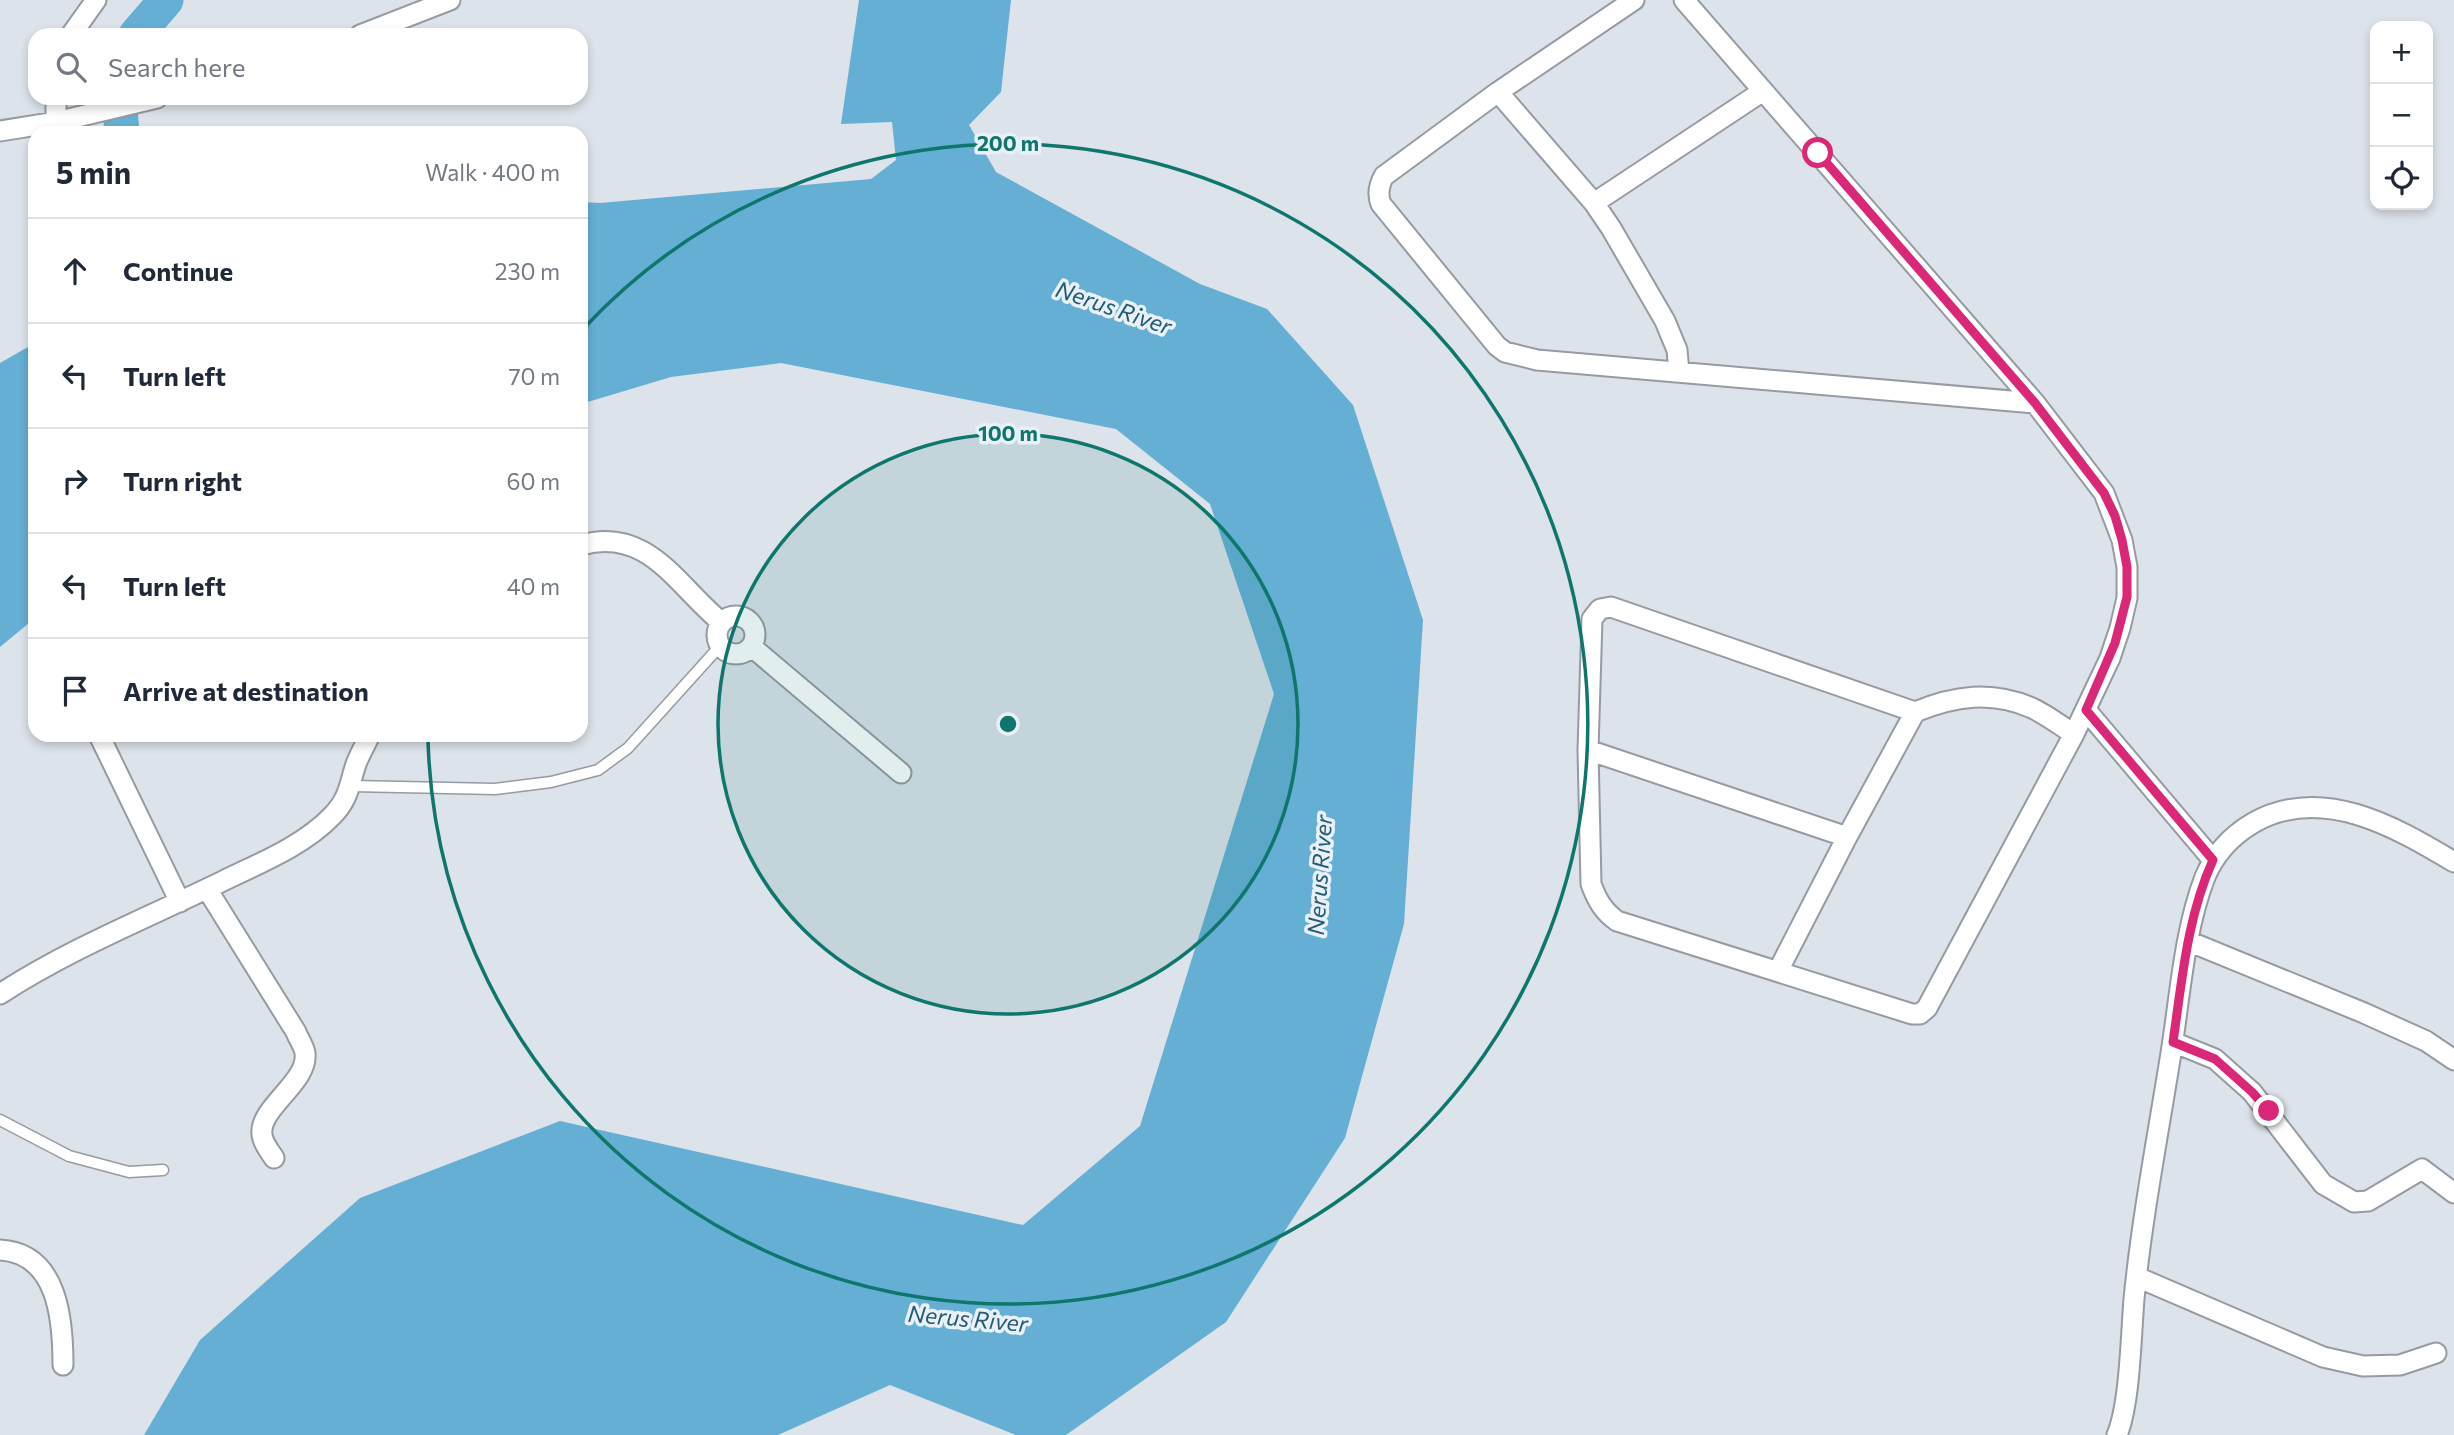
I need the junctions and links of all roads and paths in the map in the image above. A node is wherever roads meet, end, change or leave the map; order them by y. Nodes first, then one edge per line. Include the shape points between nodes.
1 (96, 0) edge
2 (450, 0) edge
3 (1634, 0) edge
4 (1684, 0) edge
5 (76, 28) edge
6 (378, 28) edge
7 (1763, 91) junction
8 (1498, 92) junction
9 (56, 105) edge
10 (127, 105) edge
11 (56, 122) junction
12 (28, 126) edge
13 (31, 126) edge
14 (0, 131) edge
15 (1594, 203) junction
16 (1679, 373) junction
17 (2035, 403) junction
18 (588, 543) edge
19 (721, 622) junction
20 (720, 646) junction
21 (752, 647) junction
22 (2086, 710) junction
23 (1915, 712) junction
24 (2074, 734) junction
25 (102, 742) edge
26 (367, 742) edge
27 (1588, 750) junction
28 (901, 774) dead end
29 (352, 786) junction
30 (1847, 837) junction
31 (2213, 860) junction
32 (2454, 862) edge
33 (207, 889) junction
34 (180, 902) junction
35 (2188, 941) junction
36 (1777, 971) junction
37 (0, 994) edge
38 (2173, 1042) junction
39 (2454, 1060) edge
40 (0, 1119) edge
41 (274, 1158) dead end
42 (163, 1170) dead end
43 (2454, 1193) edge
44 (0, 1250) edge
45 (2137, 1278) junction
46 (2436, 1353) dead end
47 (62, 1365) dead end
48 (2124, 1433) edge

1 - 5 street
2 - 6 street
3 - 8 street
4 - 7 street
7 - 15 street
7 - 17 street
8 - 15 street
8 - 16 street via 1384,176 1378,197 1381,204 1505,352 1537,360
9 - 11 street
10 - 11 street
11 - 13 street
12 - 14 street
15 - 16 street via 1665,321 1677,350
16 - 17 street
17 - 22 street via 2104,493 2115,516 2127,567 2120,628
18 - 19 street via 640,548
19 - 20 street
19 - 21 street via 732,615 745,617 756,633
20 - 21 street via 730,654
20 - 29 lane via 628,748 598,770 495,789
21 - 28 street
22 - 24 street
22 - 31 street
23 - 24 street via 1941,701 1991,697 2033,708
23 - 27 street via 1603,607 1592,619
23 - 30 street
24 - 36 street via 1924,1011 1912,1014
25 - 34 street
26 - 29 street
27 - 30 street
27 - 36 street via 1591,884 1606,913
29 - 33 street via 317,829
30 - 36 street
31 - 32 street via 2234,835 2267,815 2311,806 2337,808 2370,819 2407,834
31 - 35 street
33 - 34 street
33 - 41 street via 305,1052 298,1074 262,1126 262,1139
34 - 37 street via 75,949
35 - 38 street
35 - 39 street via 2426,1041
38 - 43 street via 2215,1059 2252,1092 2323,1184 2354,1202 2368,1200 2422,1170
38 - 45 street
40 - 42 lane via 69,1156 129,1172
44 - 47 street via 22,1255 48,1278 61,1313
45 - 46 street via 2323,1357 2363,1366 2400,1365
45 - 48 street

